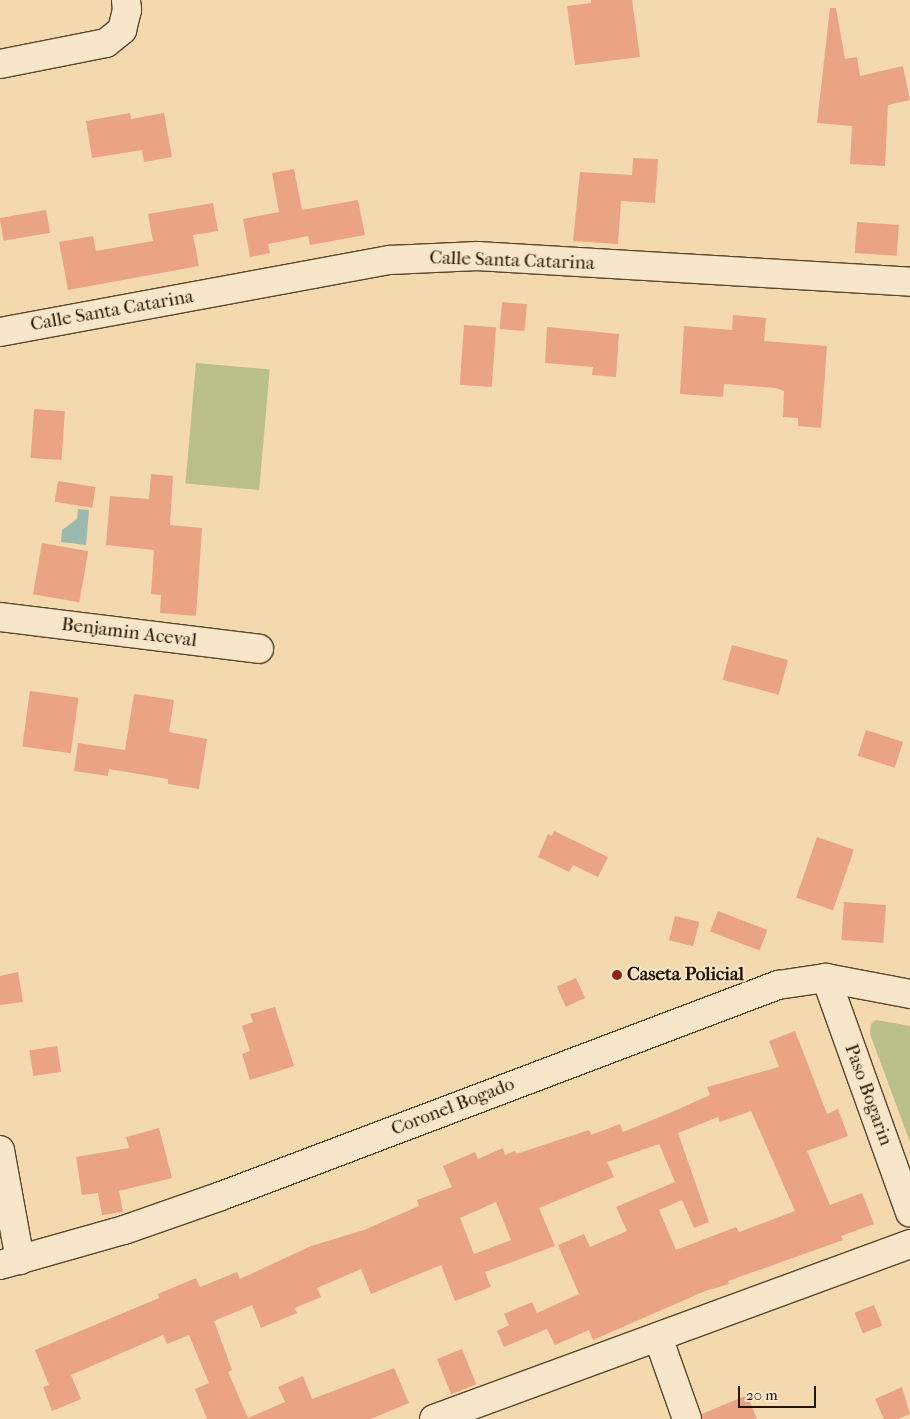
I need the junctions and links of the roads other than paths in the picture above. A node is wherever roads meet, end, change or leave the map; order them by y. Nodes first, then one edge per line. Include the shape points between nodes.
1 (126, 0) edge
2 (0, 64) edge
3 (910, 282) edge
4 (0, 332) edge
5 (0, 618) edge
6 (259, 649) dead end
7 (826, 978) junction
8 (910, 994) edge
9 (0, 1150) edge
10 (910, 1212) edge
11 (910, 1244) edge
12 (10, 1263) edge
13 (658, 1337) junction
14 (434, 1419) edge
15 (687, 1419) edge

1 - 2 street via 128,10 122,30 106,43
3 - 4 street, Calle Santa Catarina via 478,256 390,260
5 - 6 street, Benjamin Aceval
7 - 8 street, Coronel Bogado
7 - 10 street, Paso Bogarin
7 - 12 street, Coronel Bogado via 764,990 221,1196 124,1230
9 - 12 street
11 - 13 street
13 - 14 street
13 - 15 street

